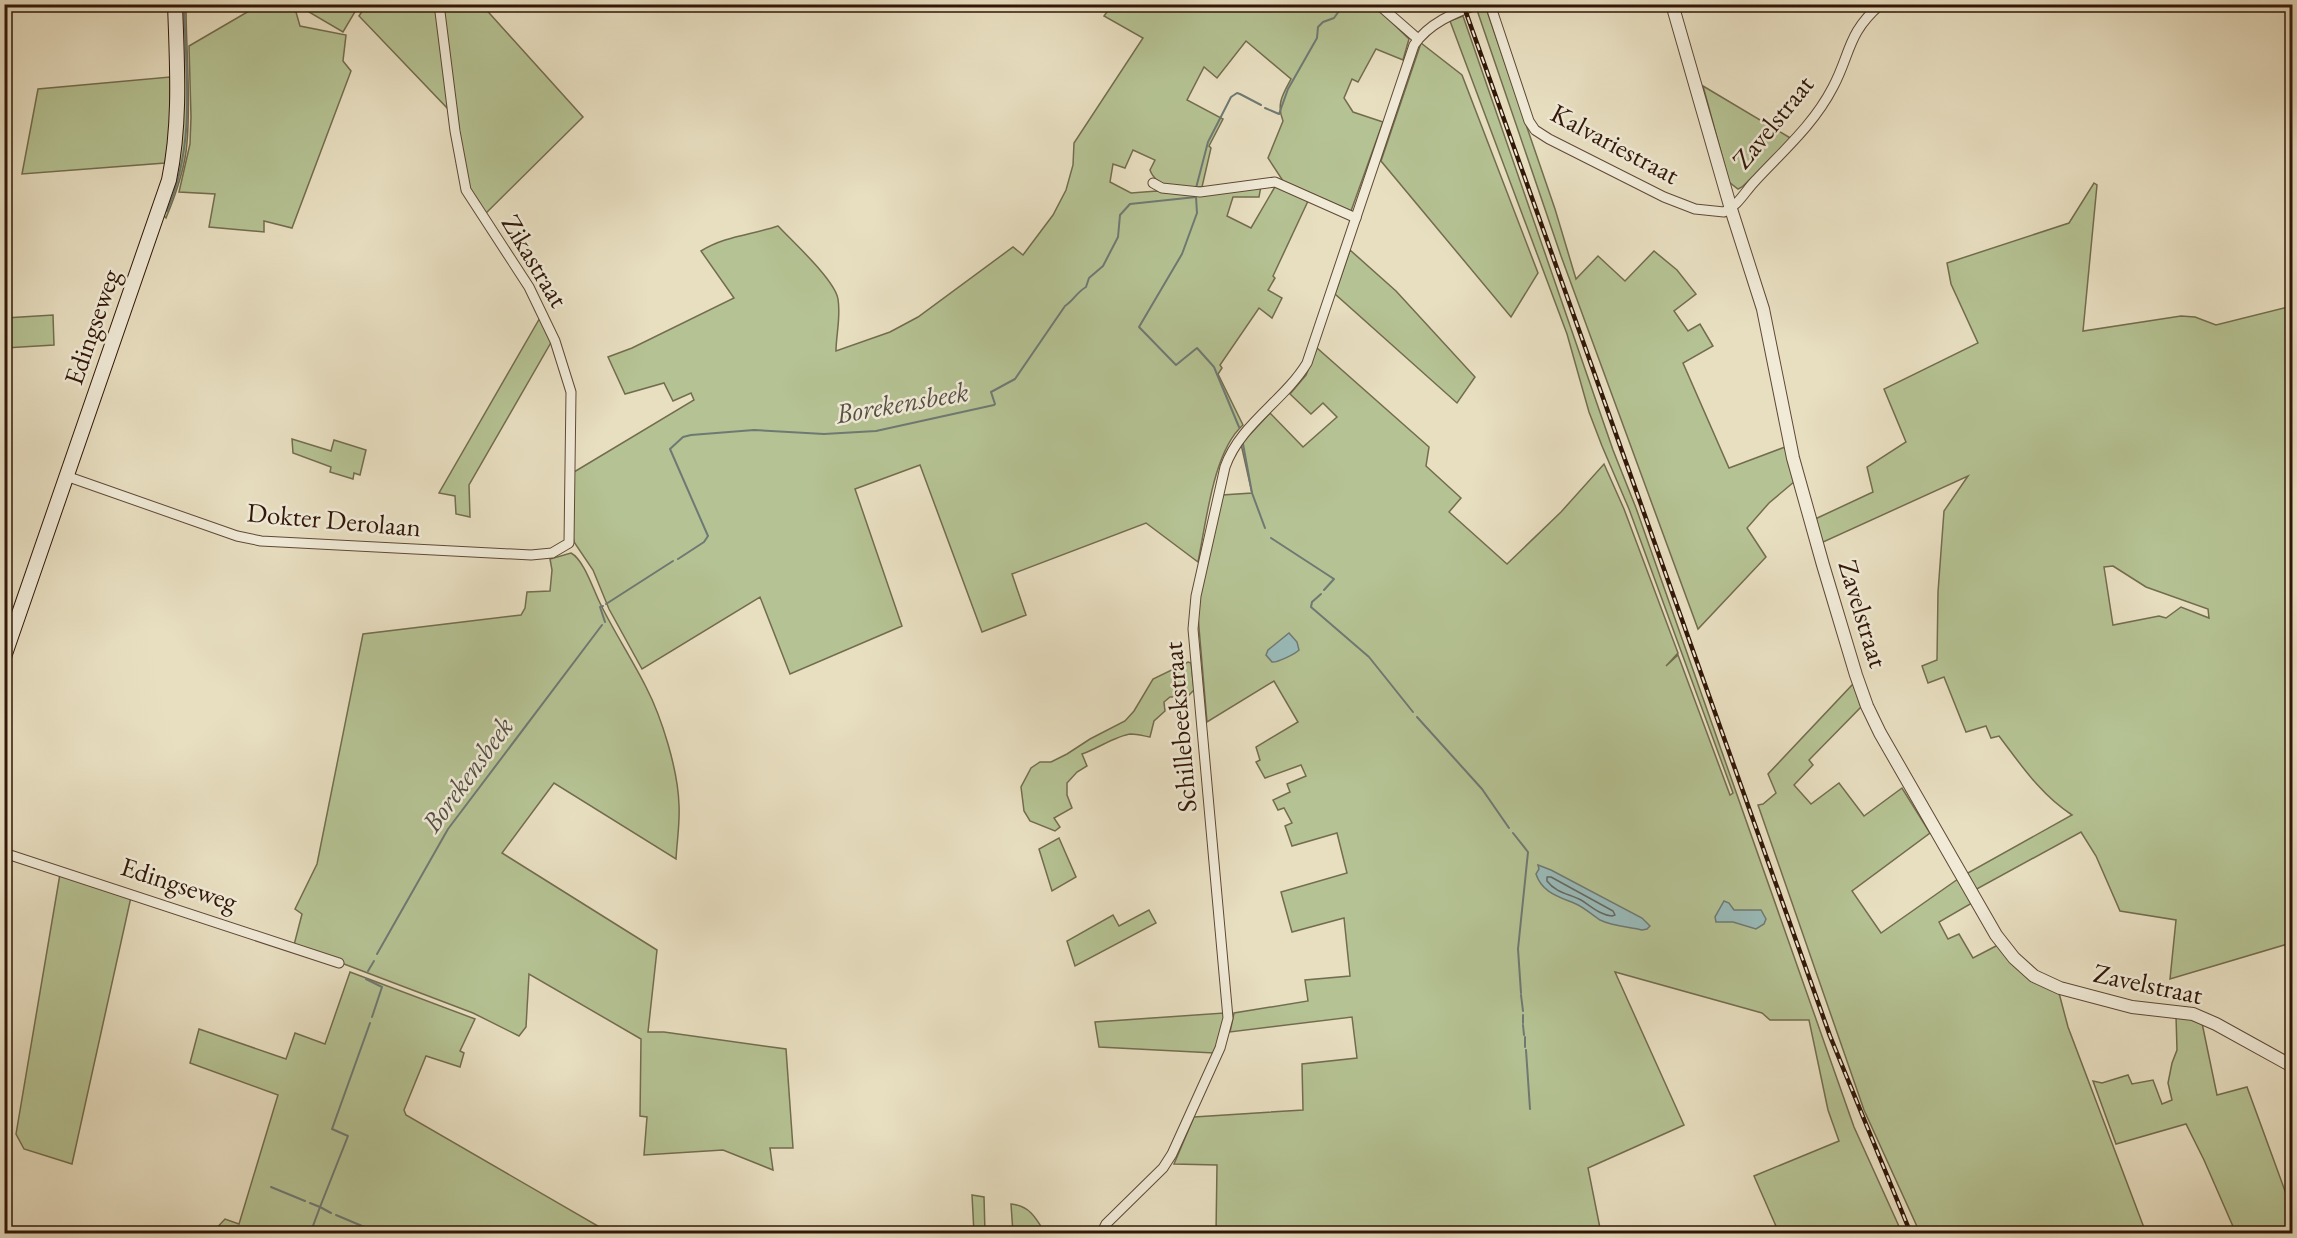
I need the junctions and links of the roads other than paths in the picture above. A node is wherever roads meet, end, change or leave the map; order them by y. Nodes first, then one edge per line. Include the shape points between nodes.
1 (175, 4) edge
2 (439, 4) edge
3 (1378, 4) edge
4 (1478, 4) edge
5 (1490, 4) edge
6 (1672, 4) edge
7 (1881, 4) edge
8 (1418, 39) junction
9 (1153, 183) dead end
10 (1731, 209) junction
11 (1356, 218) junction
12 (66, 476) junction
13 (569, 543) joint
14 (6, 650) edge
15 (4, 853) edge
16 (339, 963) dead end
17 (2292, 1066) edge
18 (1101, 1233) edge

1 - 12 main road, Edingseweg via 178,116 169,180
2 - 13 street, Zikastraat via 466,190 530,287 555,341 571,392
3 - 8 street
4 - 8 street, Schillebeekstraat via 1438,22
5 - 10 street, Kalvariestraat via 1535,130 1680,204 1715,212
6 - 10 street
7 - 10 street, Zavelstraat via 1861,23 1821,109
8 - 11 street, Schillebeekstraat
9 - 11 street via 1162,188 1200,192 1275,182
10 - 17 street, Zavelstraat via 1762,309 1792,458 1867,706 1996,935 2034,976 2060,988 2132,1007 2193,1014
11 - 18 street, Schillebeekstraat via 1307,363 1291,387 1231,450 1196,596 1193,629 1228,1004 1226,1030 1172,1154
12 - 13 street, Dokter Derolaan via 261,541 531,555 552,553
12 - 14 main road, Edingseweg
15 - 16 street, Edingseweg

